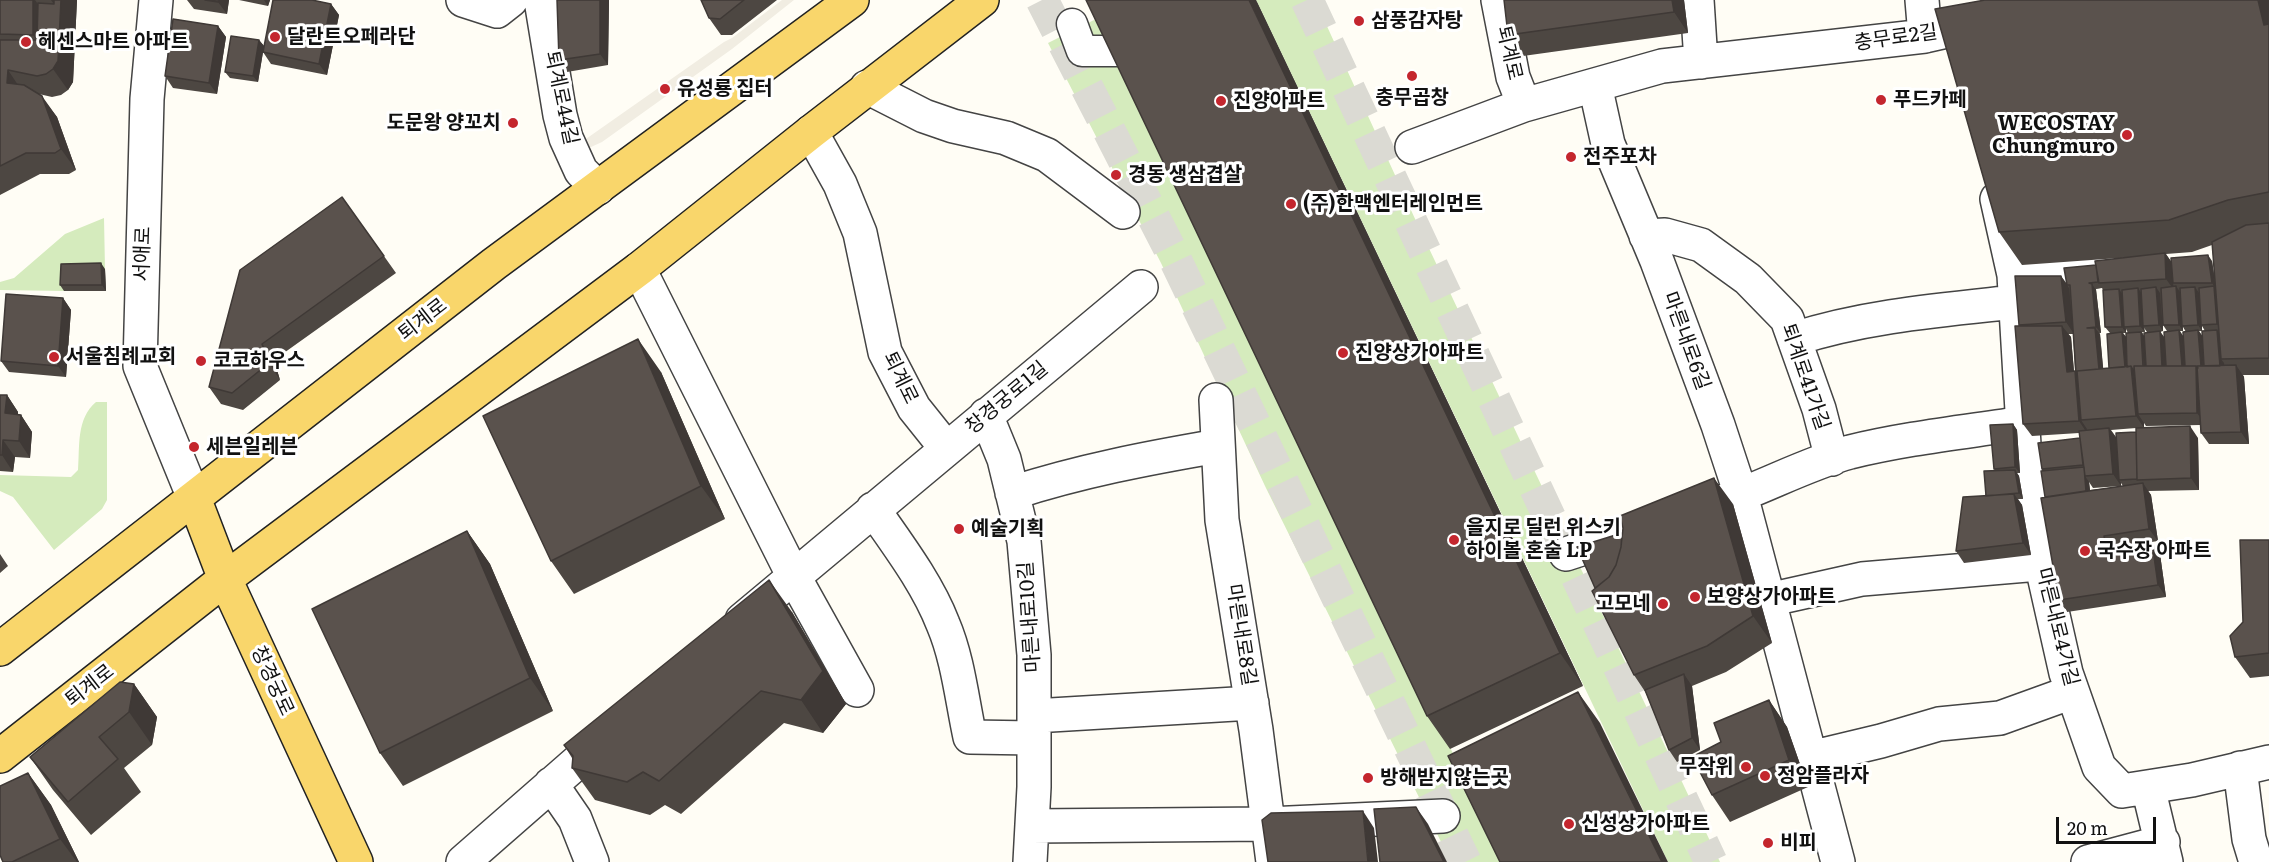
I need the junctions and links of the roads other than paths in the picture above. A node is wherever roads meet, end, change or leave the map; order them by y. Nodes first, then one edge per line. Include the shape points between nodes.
1 (156, 0) edge
2 (463, 0) edge
3 (511, 0) edge
4 (541, 0) edge
5 (852, 0) edge
6 (982, 0) edge
7 (1498, 0) edge
8 (1697, 0) edge
9 (1922, 0) edge
10 (2019, 15) edge
11 (1071, 24) dead end
12 (1937, 33) junction
13 (1116, 51) edge
14 (1701, 62) junction
15 (1957, 62) edge
16 (1595, 85) junction
17 (867, 87) junction
18 (1524, 105) junction
19 (811, 132) junction
20 (1412, 147) dead end
21 (1988, 168) edge
22 (598, 188) junction
23 (1123, 212) dead end
24 (1646, 236) junction
25 (2142, 265) edge
26 (639, 269) junction
27 (1141, 287) dead end
28 (2015, 288) junction
29 (1794, 339) junction
30 (1216, 400) dead end
31 (986, 415) junction
32 (2023, 423) junction
33 (1218, 446) junction
34 (946, 448) junction
35 (1832, 459) junction
36 (1012, 493) junction
37 (1741, 495) junction
38 (194, 498) junction
39 (873, 509) junction
40 (1696, 510) edge
41 (1652, 526) edge
42 (1566, 554) dead end
43 (2041, 562) junction
44 (793, 575) junction
45 (225, 579) junction
46 (1768, 600) junction
47 (721, 637) edge
48 (0, 649) edge
49 (857, 690) dead end
50 (2072, 692) junction
51 (1252, 703) junction
52 (632, 714) edge
53 (1034, 727) junction
54 (0, 756) edge
55 (1810, 758) junction
56 (2254, 765) edge
57 (551, 784) junction
58 (2148, 787) junction
59 (1443, 816) dead end
60 (1268, 824) junction
61 (1032, 826) junction
62 (2164, 852) edge
63 (356, 862) edge
64 (463, 862) edge
65 (592, 862) edge
66 (1030, 862) edge
67 (1273, 862) edge
68 (1838, 862) edge
69 (2088, 862) edge
70 (2256, 862) edge

1 - 38 street, 서애로 via 147,99 140,366
2 - 3 street via 497,11
4 - 22 street, 퇴계로44길 via 566,138 581,171
5 - 22 main road, 퇴계로
6 - 17 main road, 퇴계로
7 - 18 street, 퇴계로 via 1513,77
8 - 14 street
9 - 12 street
10 - 12 street, 충무로2길
11 - 13 street via 1082,51
12 - 14 street, 충무로2길
12 - 15 street
14 - 16 street, 충무로2길 via 1662,66
16 - 18 street, 충무로2길
16 - 24 street, 마른내로6길 via 1608,144
17 - 19 main road, 퇴계로
17 - 23 street via 924,116 1006,138 1047,155
18 - 20 street, 충무로2길
19 - 26 main road, 퇴계로
19 - 34 street, 퇴계로 via 840,184 860,233 885,352 914,408
21 - 28 street, 마른내로4가길
22 - 38 main road, 퇴계로
24 - 29 street, 퇴계로41가길 via 1665,234 1701,245 1748,279 1787,319
24 - 37 street, 마른내로6길
25 - 28 street via 2052,276
26 - 44 street
26 - 45 main road, 퇴계로
27 - 31 street, 창경궁로1길
28 - 29 street via 1912,314 1829,327
28 - 32 street, 마른내로4가길
29 - 35 street, 퇴계로41가길
30 - 33 street, 마른내로8길
31 - 34 street, 창경궁로1길
31 - 36 street, 마른내로10길 via 1004,459
32 - 35 street via 1926,437
32 - 43 street, 마른내로4가길 via 2026,479
33 - 36 street via 1128,461
33 - 51 street, 마른내로8길 via 1222,520
34 - 39 street, 창경궁로1길
35 - 37 street
36 - 53 street, 마른내로10길 via 1024,541 1034,655
37 - 40 street
37 - 46 street, 마른내로6길
38 - 45 main road, 창경궁로
38 - 48 main road, 퇴계로
39 - 44 street, 창경궁로1길
39 - 53 street via 944,624 970,737
41 - 42 street
43 - 46 street via 1862,579
43 - 50 street, 마른내로4가길
44 - 47 street, 창경궁로1길
44 - 49 street
45 - 54 main road, 퇴계로
45 - 63 main road, 창경궁로
46 - 55 street, 마른내로6길
50 - 55 street via 2000,718 1939,724
50 - 58 street, 마른내로4가길 via 2098,767 2122,791
51 - 53 street
51 - 60 street, 마른내로8길
52 - 57 street
53 - 61 street, 마른내로10길
55 - 68 street, 마른내로6길
56 - 58 street, 마른내로4가길
56 - 70 street via 2249,839
57 - 64 street
57 - 65 street via 575,819
58 - 62 street
59 - 60 street
60 - 61 street
60 - 67 street, 마른내로8길
61 - 66 street, 마른내로10길
62 - 69 street

